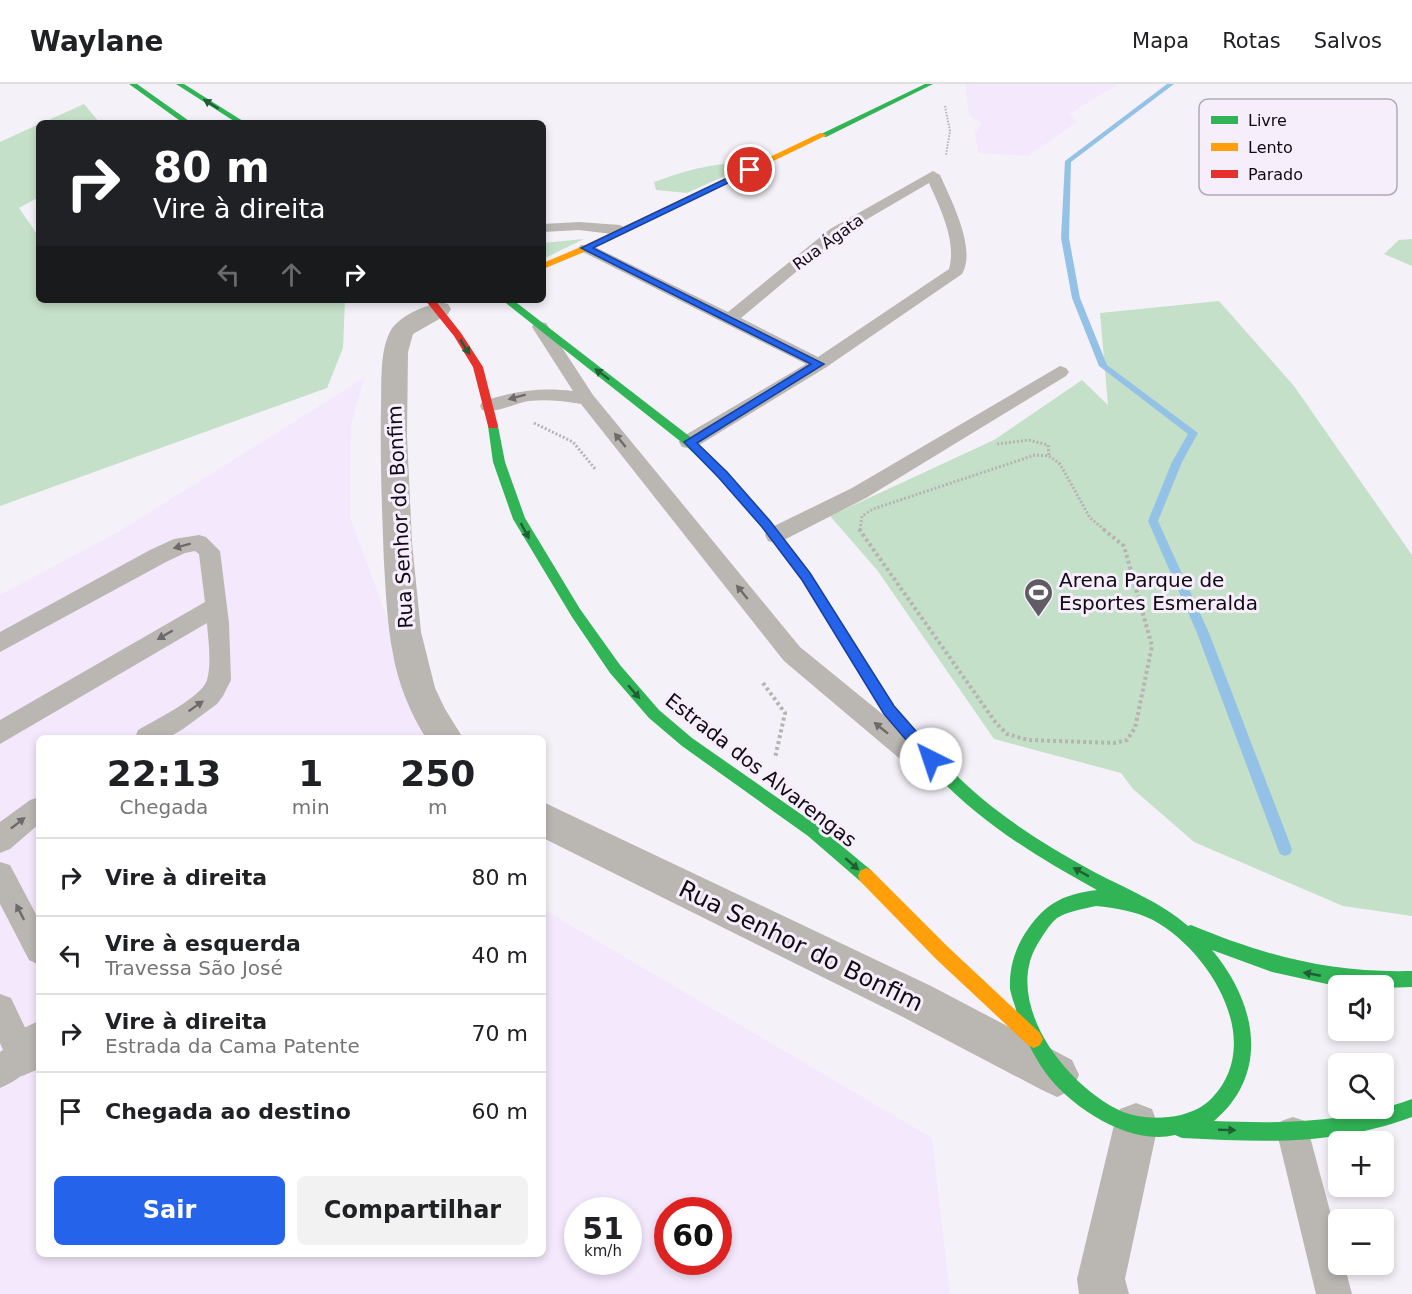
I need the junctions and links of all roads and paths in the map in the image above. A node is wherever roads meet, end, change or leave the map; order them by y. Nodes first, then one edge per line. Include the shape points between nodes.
1 (132, 84) edge
2 (179, 84) edge
3 (930, 84) edge
4 (943, 101) dead end
5 (184, 120) edge
6 (237, 120) edge
7 (933, 175) junction
8 (546, 228) edge
9 (620, 230) junction
10 (586, 248) junction
11 (546, 265) edge
12 (511, 303) edge
13 (435, 304) edge
14 (730, 319) junction
15 (540, 327) junction
16 (819, 364) junction
17 (1059, 372) dead end
18 (587, 399) junction
19 (489, 406) junction
20 (564, 436) dead end
21 (689, 442) junction
22 (1035, 455) joint
23 (596, 470) dead end
24 (775, 535) junction
25 (216, 606) junction
26 (0, 643) edge
27 (0, 733) edge
28 (152, 735) edge
29 (438, 735) edge
30 (959, 791) junction
31 (36, 811) edge
32 (546, 820) edge
33 (0, 840) edge
34 (0, 874) edge
35 (1150, 910) junction
36 (1176, 925) junction
37 (36, 944) edge
38 (1412, 979) edge
39 (0, 1009) edge
40 (1034, 1039) junction
41 (20, 1056) edge
42 (1057, 1075) junction
43 (1412, 1108) edge
44 (1152, 1127) junction
45 (1293, 1133) junction
46 (1104, 1294) edge
47 (1334, 1294) edge

1 - 5 main road
6 -> 2 main road
3 - 9 main road
4 - 7 path via 950,131 948,150
7 - 14 lane, Rua Ágata via 836,232
7 - 16 lane via 961,256 956,271
8 - 9 lane
9 - 10 main road
10 - 11 main road
10 - 14 lane
12 - 15 main road
13 -> 19 main road, Estrada dos Alvarengas via 478,367
13 - 29 street, Rua Senhor do Bonfim via 400,334 394,394 402,619 408,654
14 - 16 lane
15 - 18 lane
21 -> 15 main road
16 - 21 lane
17 - 24 lane via 859,493
18 -> 19 lane via 532,393
30 -> 18 lane via 792,654
19 -> 40 main road, Estrada dos Alvarengas via 498,462 519,519 576,613 622,678 654,714 687,742 813,831 874,883
20 - 23 path
21 - 24 main road
22 - 22 path via 873,509 862,516 859,528 1007,734 1028,740 1127,740 1135,728 1152,646 1124,546 1090,518 1060,465 1049,456
24 - 30 main road via 819,596 889,710
25 -> 26 lane via 209,551 199,543 181,545
25 -> 27 lane
28 -> 25 lane via 202,702 217,687 220,671
35 -> 30 main road via 1030,844
33 -> 31 lane
32 - 42 street, Rua Senhor do Bonfim via 906,996
37 -> 34 lane
35 - 36 main road
35 - 40 main road via 1116,900 1083,899 1060,907 1040,921 1027,941 1019,965 1022,1009
38 -> 36 main road via 1389,982 1311,974 1237,952
36 - 44 main road via 1202,948 1223,976 1241,1024 1243,1057 1228,1098 1216,1110 1194,1122
39 - 41 lane
40 - 42 main road
42 - 44 main road via 1102,1111
43 - 45 main road via 1393,1118 1350,1128
44 -> 45 main road
44 - 46 street via 1101,1279
45 - 47 lane

